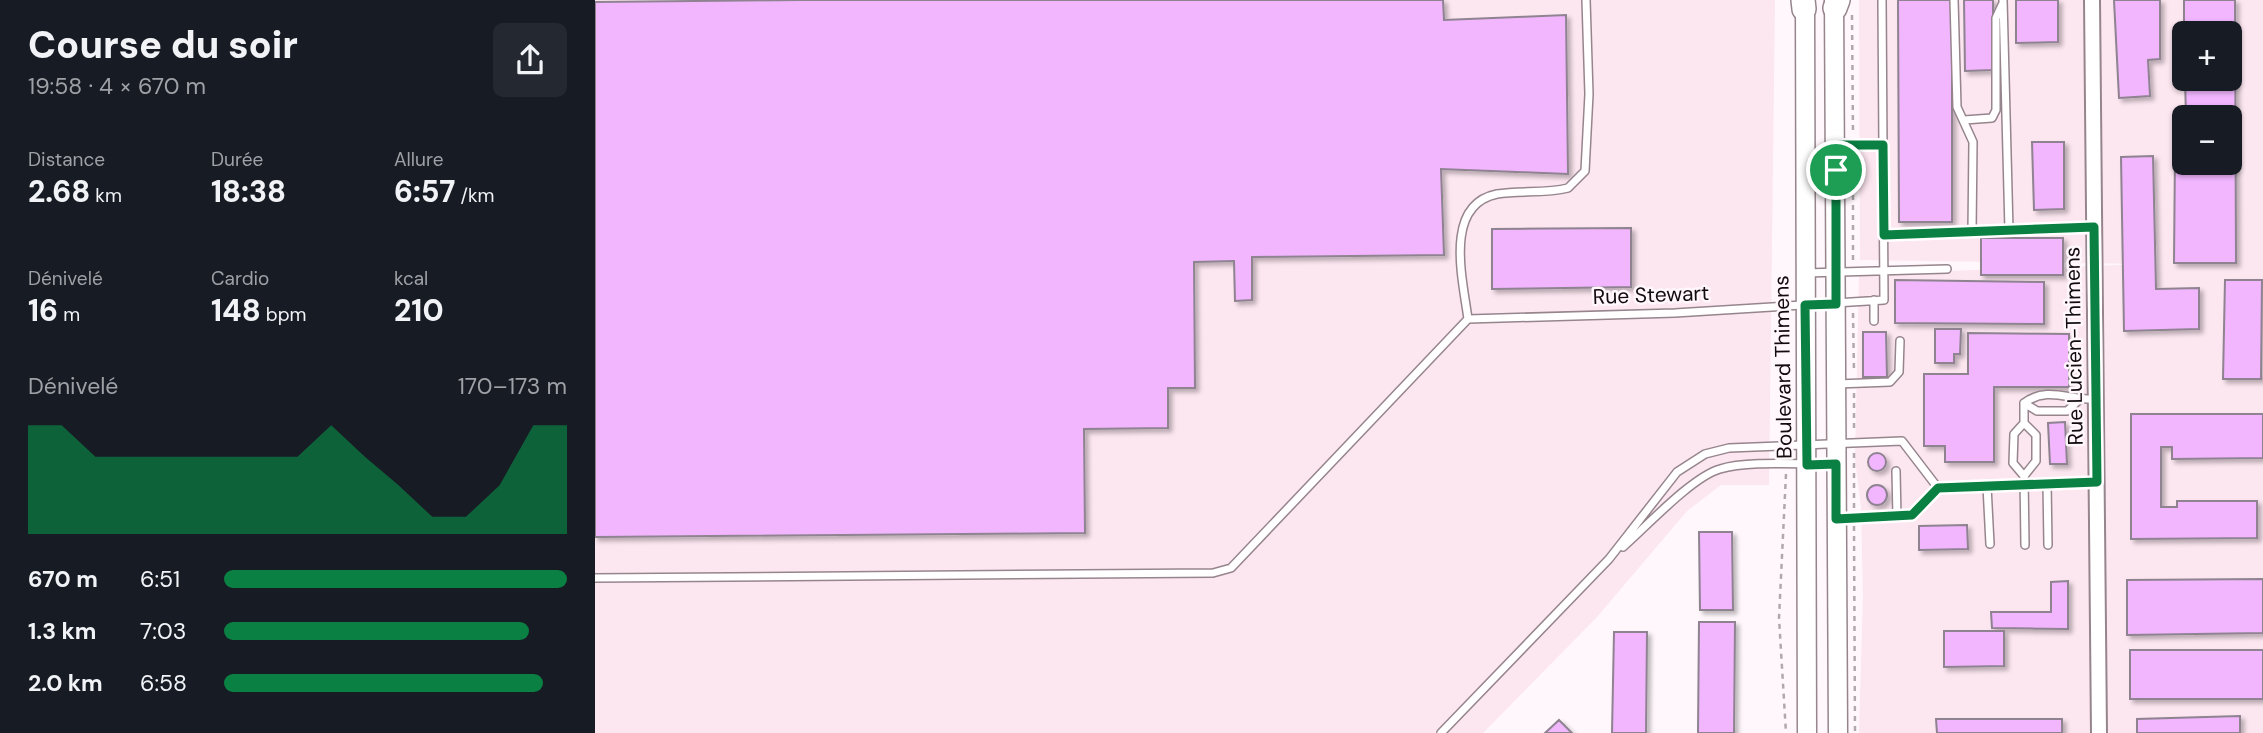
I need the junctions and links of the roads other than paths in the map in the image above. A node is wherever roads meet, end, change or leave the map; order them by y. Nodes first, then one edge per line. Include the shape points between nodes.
1 (1585, 0) edge
2 (1882, 0) edge
3 (1954, 0) edge
4 (2092, 0) edge
5 (2003, 1) edge
6 (1804, 3) edge
7 (1840, 5) edge
8 (1964, 120) junction
9 (1836, 145) junction
10 (1883, 145) junction
11 (2094, 227) junction
12 (2009, 230) junction
13 (1972, 232) junction
14 (1884, 235) junction
15 (1947, 269) dead end
16 (1884, 271) junction
17 (1804, 272) junction
18 (1836, 272) junction
19 (1874, 300) junction
20 (1805, 305) junction
21 (1844, 305) junction
22 (1468, 319) junction
23 (1874, 321) dead end
24 (1900, 341) dead end
25 (1836, 384) junction
26 (2096, 399) junction
27 (2079, 400) junction
28 (2024, 403) junction
29 (2024, 423) junction
30 (1836, 443) junction
31 (1806, 445) junction
32 (1836, 464) junction
33 (1807, 465) junction
34 (1896, 471) dead end
35 (2024, 480) junction
36 (2097, 482) junction
37 (2047, 483) junction
38 (1987, 486) junction
39 (1938, 488) junction
40 (1897, 517) junction
41 (1836, 519) junction
42 (1990, 544) dead end
43 (2025, 545) dead end
44 (2048, 545) dead end
45 (1609, 559) junction
46 (595, 578) edge
47 (1441, 733) edge
48 (1807, 733) edge
49 (1838, 733) edge
50 (2099, 733) edge

1 - 22 lane via 1589,94 1585,171 1568,188 1497,194 1472,206 1462,227
2 - 10 lane
3 - 8 lane via 1957,107
4 - 11 street, Rue Lucien-Thimens
5 - 8 lane via 1996,18 1996,110 1992,118
5 - 12 lane
6 - 17 street, Boulevard Thimens
7 - 9 street
8 - 13 lane via 1973,142
9 - 10 lane
9 - 18 street
10 - 14 lane
11 - 12 lane
11 - 26 street, Rue Lucien-Thimens
12 - 13 lane
13 - 14 lane
14 - 16 lane
15 - 16 lane
16 - 18 lane
16 - 19 lane via 1884,300
17 - 18 lane
17 - 20 street, Boulevard Thimens
18 - 21 street
19 - 21 lane, Rue Stewart
19 - 23 lane
20 - 21 lane, Rue Stewart
20 - 22 lane, Rue Stewart
20 - 31 street, Boulevard Thimens
21 - 25 street
22 - 46 lane via 1231,568 1213,573
24 - 25 lane via 1899,372 1890,383
25 - 30 street
26 - 27 lane
26 - 36 street, Rue Lucien-Thimens
27 - 28 lane via 2066,393 2037,394
27 - 28 lane via 2067,411 2037,411
28 - 29 lane
29 - 35 lane via 2014,433 2013,463
29 - 35 lane via 2036,435 2036,461
30 - 31 lane
30 - 32 street
30 - 39 lane via 1902,441
31 - 33 street, Boulevard Thimens
31 - 45 lane via 1729,448 1697,458 1677,472
32 - 33 lane
32 - 41 street
33 - 45 lane via 1735,466 1713,471
33 - 48 street, Boulevard Thimens
34 - 40 lane
35 - 37 lane
35 - 38 lane
35 - 43 lane
36 - 37 lane
36 - 50 street, Rue Lucien-Thimens
37 - 44 lane
38 - 39 lane
38 - 42 lane
39 - 40 lane via 1912,515
40 - 41 lane
41 - 49 street
45 - 47 lane

